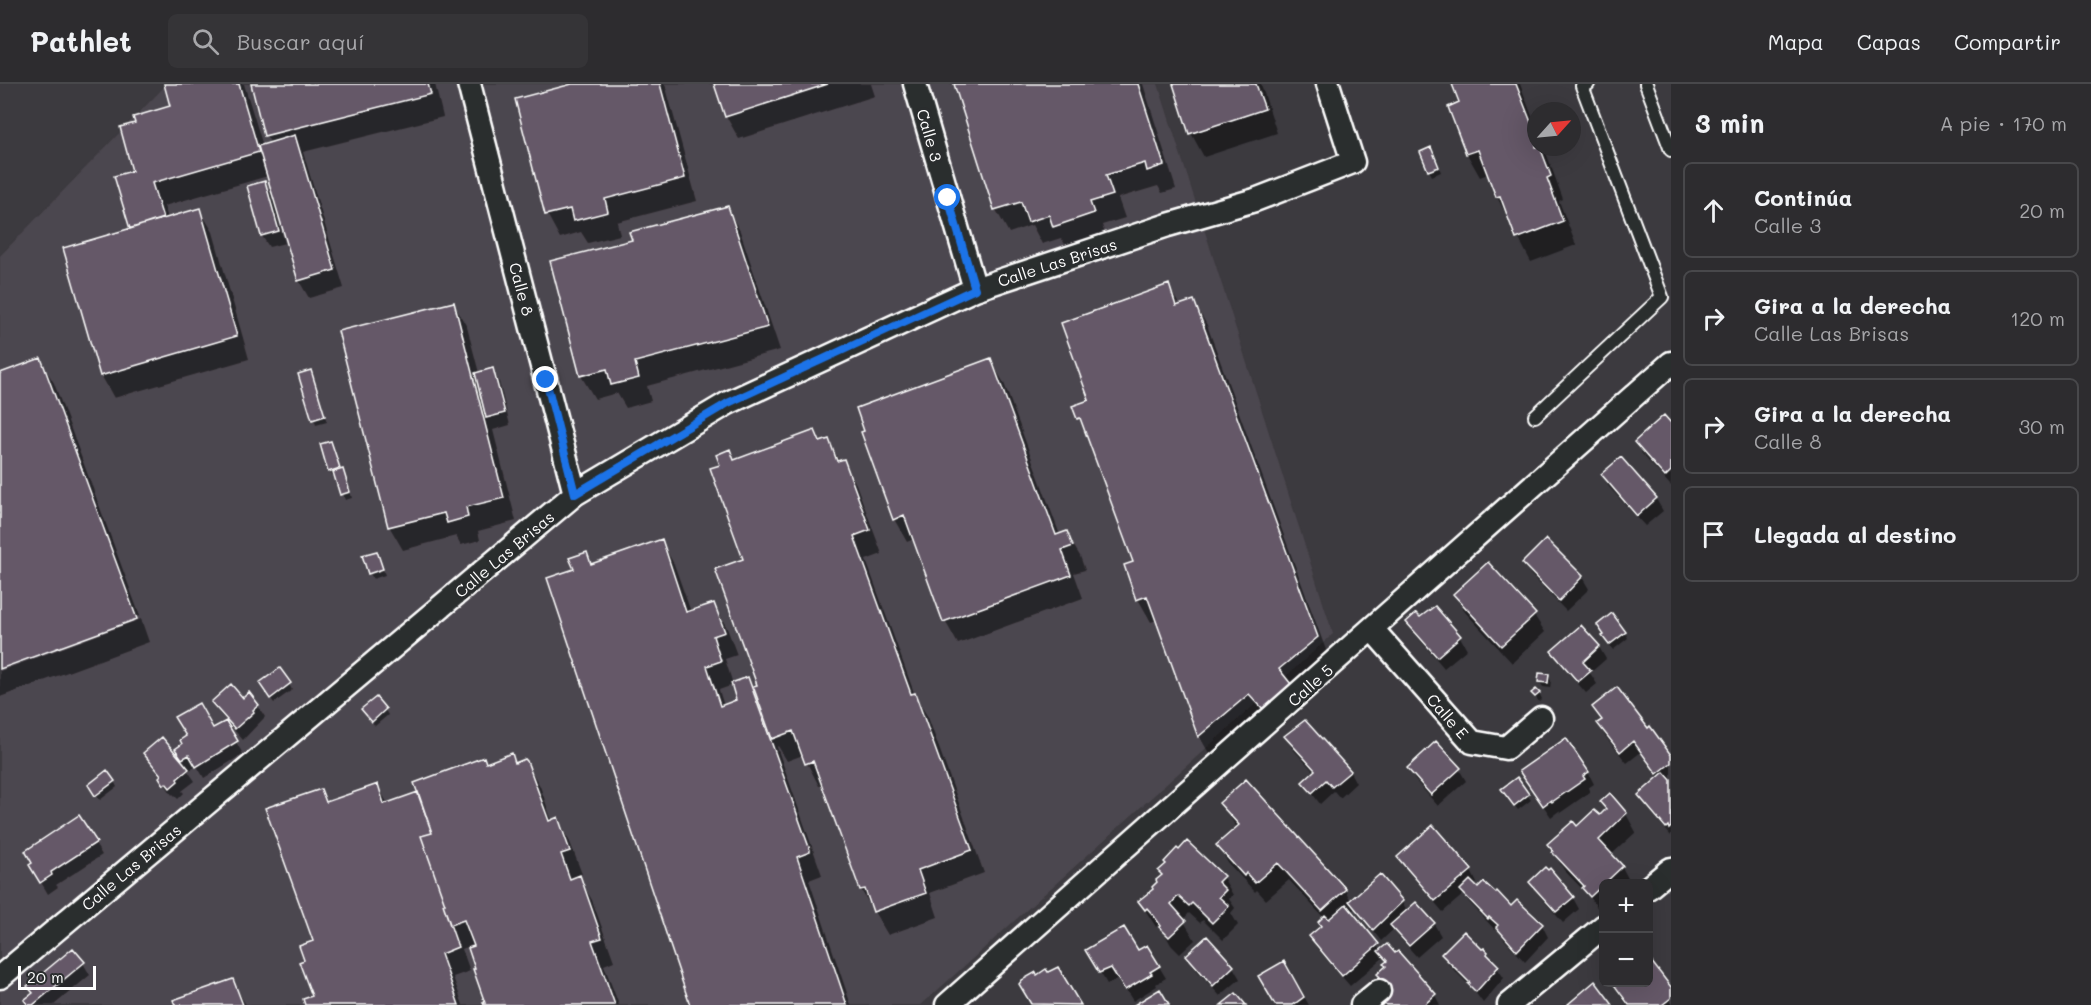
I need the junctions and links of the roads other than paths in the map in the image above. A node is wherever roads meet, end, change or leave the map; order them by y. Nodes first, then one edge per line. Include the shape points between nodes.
1 (469, 84) edge
2 (915, 84) edge
3 (1328, 84) edge
4 (1646, 84) edge
5 (1584, 85) edge
6 (1671, 150) edge
7 (975, 289) junction
8 (1671, 363) edge
9 (1535, 416) dead end
10 (575, 494) junction
11 (1372, 629) junction
12 (1541, 718) dead end
13 (1671, 869) edge
14 (1653, 884) edge
15 (1599, 930) edge
16 (0, 977) edge
17 (947, 1005) edge
18 (1509, 1005) edge

1 - 10 street, Calle 8
2 - 7 street, Calle 3
3 - 7 street, Calle Las Brisas via 1353,162 1255,200
4 - 6 lane
5 - 9 lane via 1662,297
7 - 10 street, Calle Las Brisas via 728,403
8 - 11 street, Calle 5
10 - 16 street, Calle Las Brisas
11 - 12 street, Calle E via 1472,742 1506,748
11 - 17 street, Calle 5
13 - 14 street
15 - 18 street

